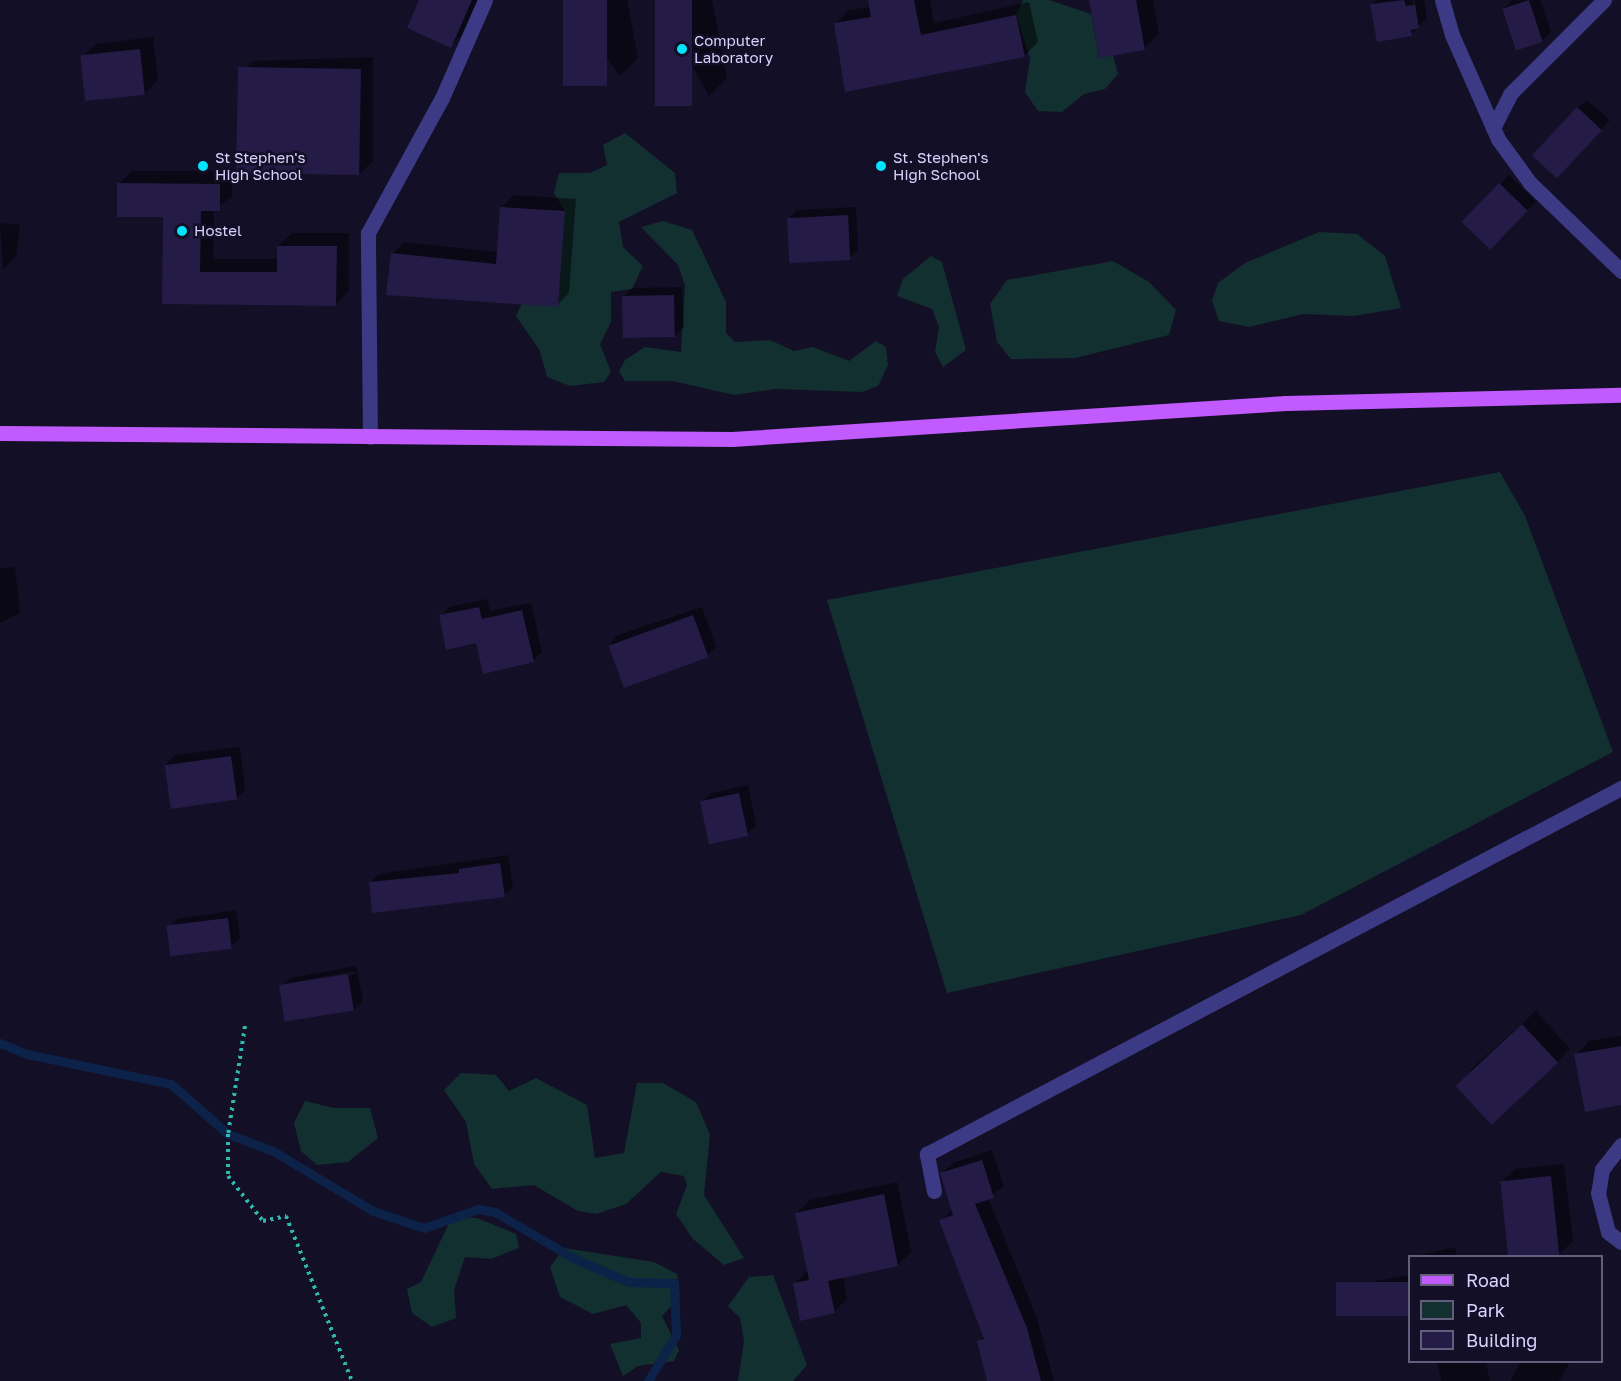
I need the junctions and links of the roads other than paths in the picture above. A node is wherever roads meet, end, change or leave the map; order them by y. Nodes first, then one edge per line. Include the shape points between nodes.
1 (485, 0) edge
2 (1442, 0) edge
3 (1604, 0) edge
4 (1493, 128) junction
5 (1621, 271) edge
6 (1621, 395) edge
7 (0, 433) edge
8 (370, 438) junction
9 (1621, 788) edge
10 (1621, 1145) edge
11 (934, 1191) dead end
12 (1621, 1242) edge

1 - 8 street via 442,98 369,233
2 - 4 street via 1452,36
3 - 4 street via 1510,94
4 - 5 street via 1530,183
6 - 8 main road via 1286,403 732,439
7 - 8 main road
9 - 11 street via 927,1154
10 - 12 street via 1602,1169 1598,1193 1608,1232

